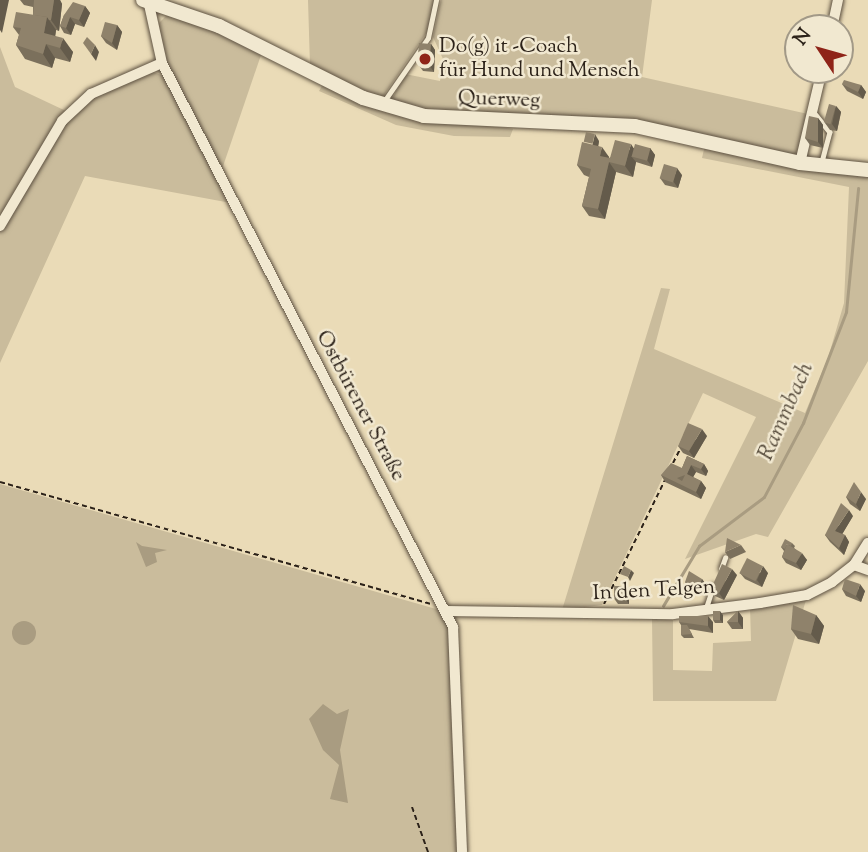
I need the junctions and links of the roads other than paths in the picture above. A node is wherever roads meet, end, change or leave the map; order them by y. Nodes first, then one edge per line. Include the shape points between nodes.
1 (147, 0) edge
2 (436, 0) edge
3 (162, 63) junction
4 (818, 84) edge
5 (383, 105) junction
6 (812, 110) junction
7 (800, 163) junction
8 (821, 166) junction
9 (868, 170) edge
10 (0, 226) edge
11 (868, 543) edge
12 (725, 558) edge
13 (855, 565) junction
14 (868, 570) edge
15 (706, 609) junction
16 (446, 611) junction
17 (462, 852) edge

1 - 3 street, Ostbürener Straße
1 - 5 street, Querweg via 219,26
2 - 5 lane via 428,38
3 - 10 street via 91,94 62,121
3 - 16 street, Ostbürener Straße
4 - 6 street
5 - 7 street, Querweg via 457,121 647,127
6 - 7 street
6 - 8 lane via 830,132
7 - 8 street, Querweg
8 - 9 street, Querweg
11 - 13 street, In den Telgen
12 - 15 lane
13 - 14 street
13 - 15 street, In den Telgen via 807,595
15 - 16 street, In den Telgen via 599,614
16 - 17 street, Ostbürener Straße via 457,645

